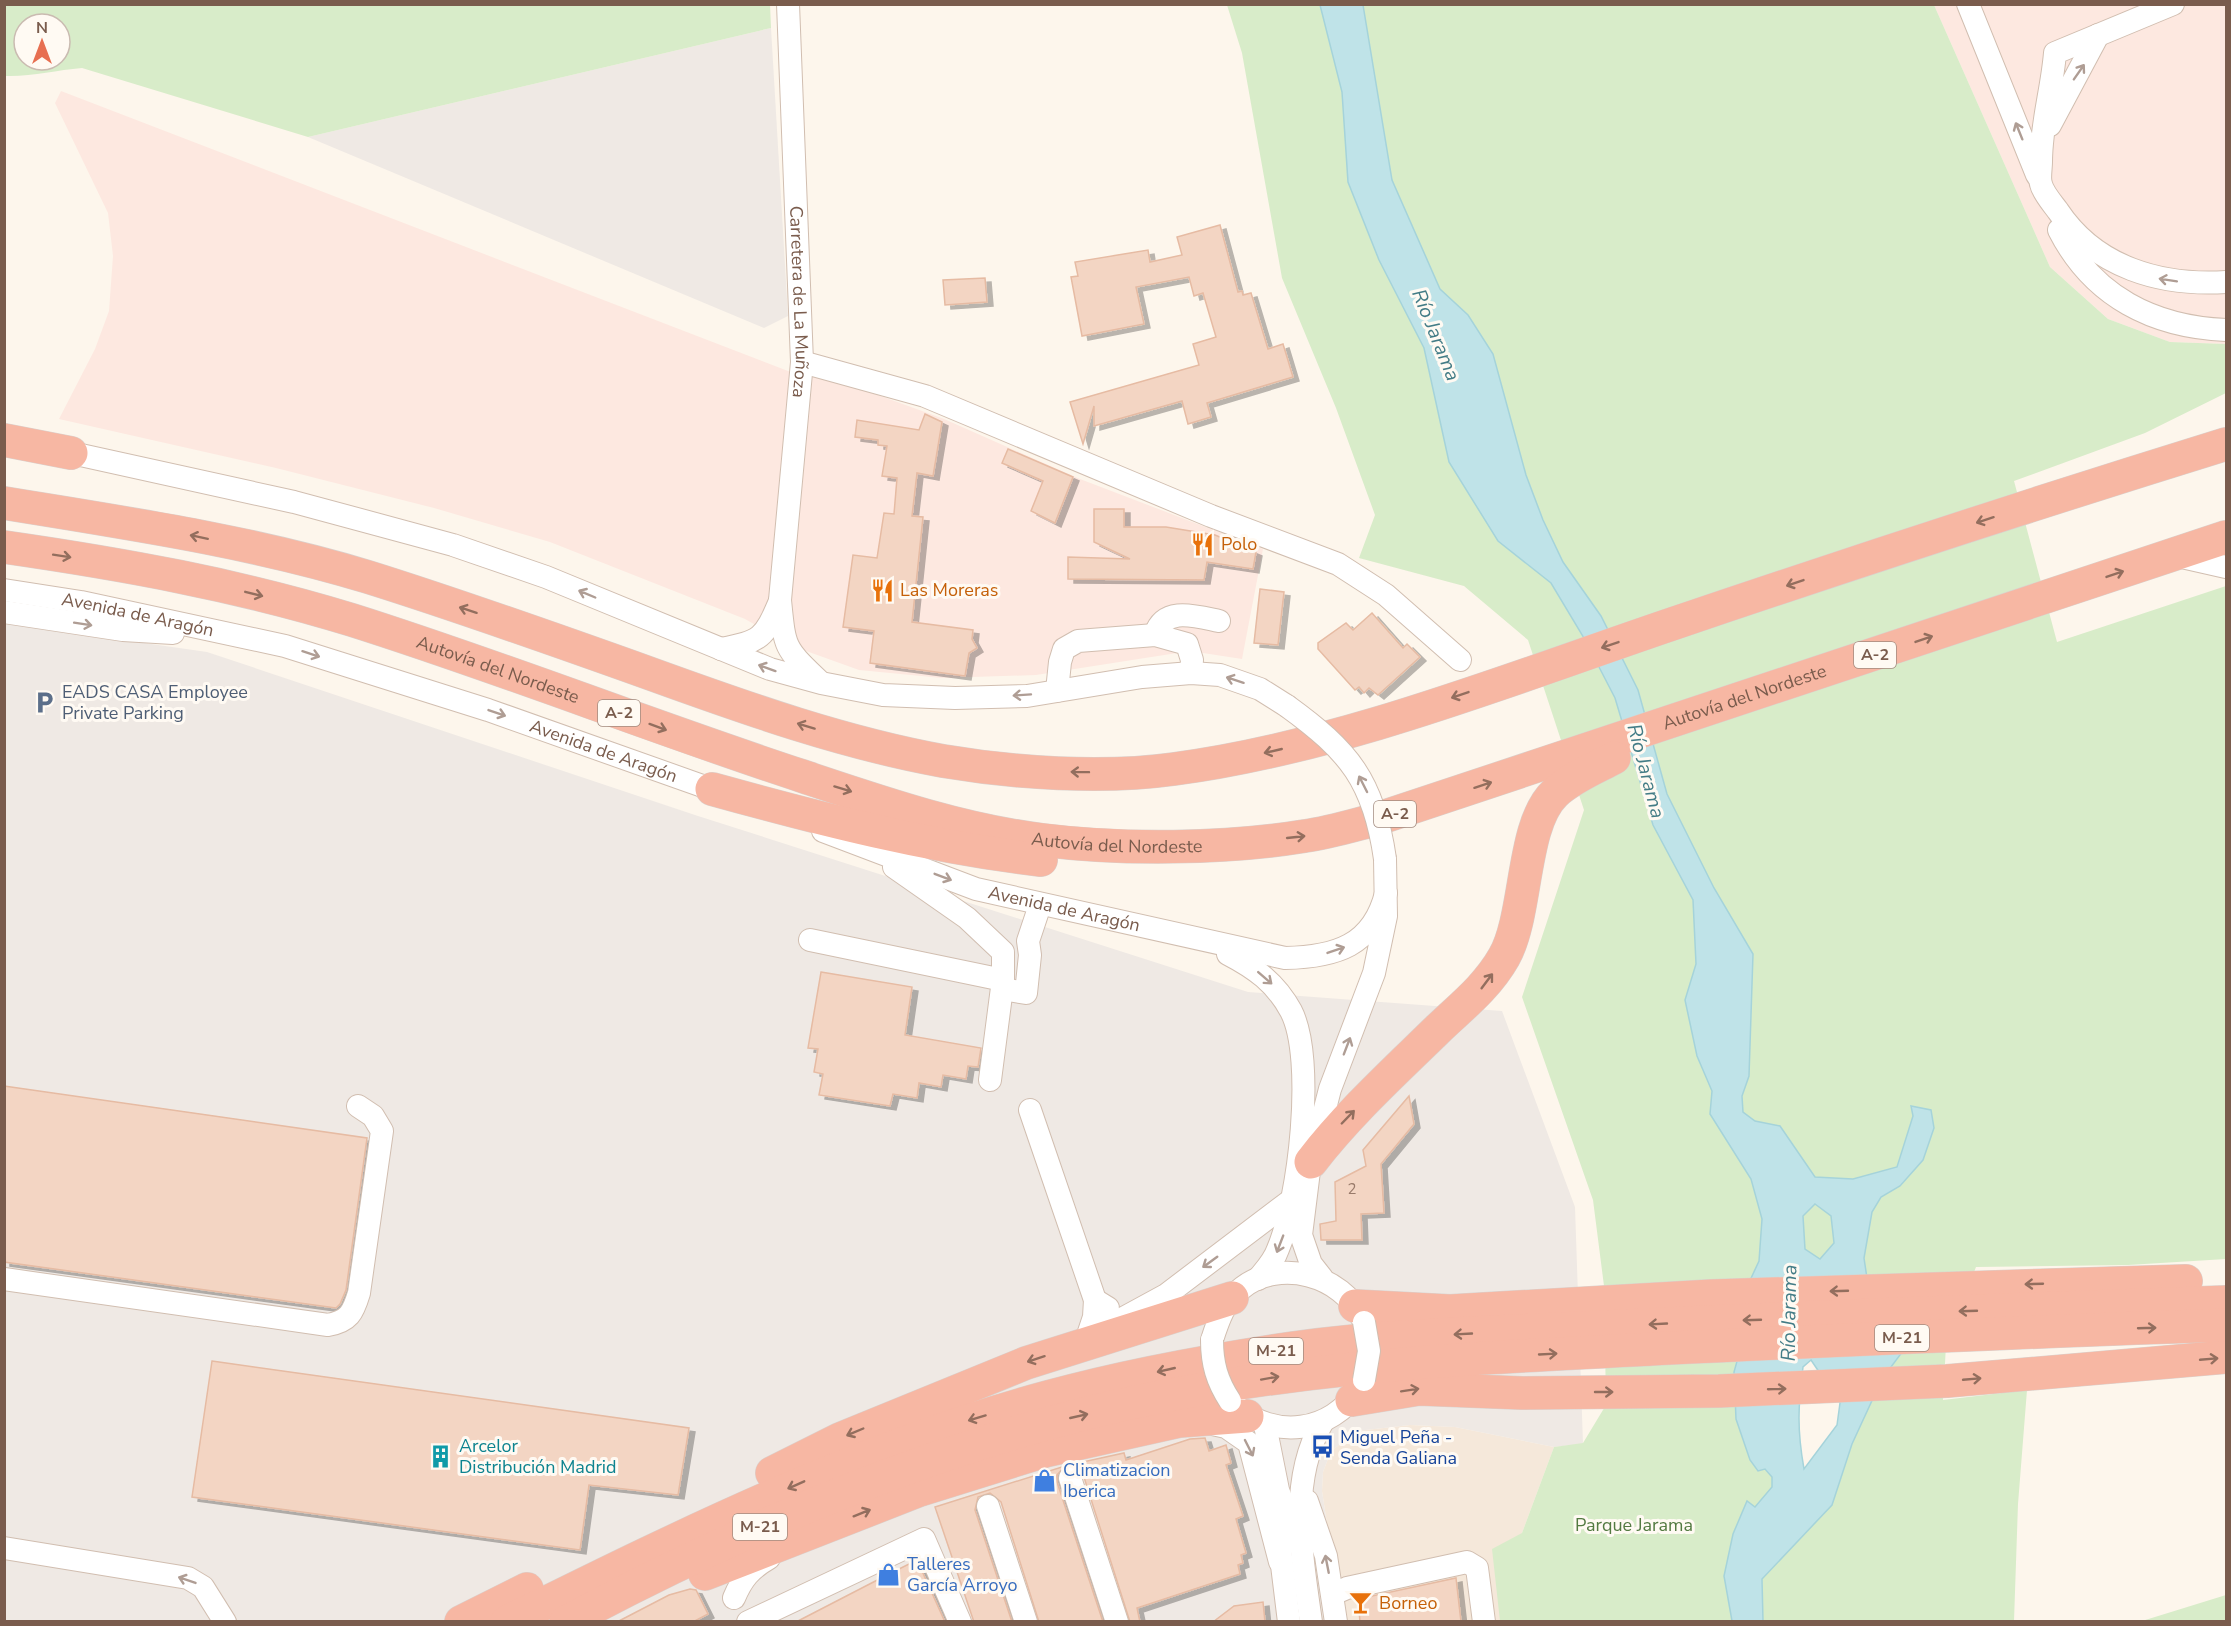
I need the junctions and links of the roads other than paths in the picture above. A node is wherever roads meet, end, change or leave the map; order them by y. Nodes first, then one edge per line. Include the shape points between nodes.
1 (788, 4) edge
2 (1968, 4) edge
3 (2173, 4) edge
4 (2098, 35) junction
5 (2041, 142) junction
6 (2041, 185) junction
7 (2226, 282) edge
8 (2226, 330) edge
9 (802, 362) junction
10 (2226, 420) edge
11 (4, 435) edge
12 (4, 440) edge
13 (2226, 444) edge
14 (71, 453) junction
15 (2100, 482) junction
16 (4, 503) edge
17 (2226, 537) edge
18 (4, 547) edge
19 (2173, 555) junction
20 (2226, 567) edge
21 (4, 590) edge
22 (780, 600) junction
23 (4, 612) edge
24 (1219, 621) dead end
25 (213, 631) junction
26 (1155, 635) junction
27 (721, 650) junction
28 (1460, 660) dead end
29 (1191, 673) junction
30 (821, 683) junction
31 (1057, 691) junction
32 (1552, 778) junction
33 (711, 789) junction
34 (1238, 843) junction
35 (866, 848) junction
36 (1386, 893) junction
37 (1040, 905) junction
38 (1197, 939) junction
39 (810, 940) dead end
40 (1002, 985) junction
41 (990, 1080) dead end
42 (358, 1106) dead end
43 (1030, 1110) dead end
44 (1311, 1162) junction
45 (1290, 1201) junction
46 (1322, 1278) junction
47 (4, 1279) edge
48 (1258, 1279) junction
49 (2226, 1280) edge
50 (1232, 1298) junction
51 (1095, 1300) junction
52 (2226, 1302) edge
53 (2090, 1306) junction
54 (1136, 1311) junction
55 (1360, 1314) junction
56 (1714, 1321) junction
57 (2226, 1325) edge
58 (1077, 1343) junction
59 (2226, 1357) edge
60 (1358, 1390) junction
61 (1247, 1414) junction
62 (1180, 1421) junction
63 (1322, 1423) junction
64 (1070, 1478) dead end
65 (1302, 1486) junction
66 (988, 1506) dead end
67 (816, 1531) junction
68 (4, 1548) edge
69 (1291, 1559) junction
70 (697, 1577) junction
71 (1333, 1594) junction
72 (734, 1598) junction
73 (225, 1622) edge
74 (461, 1622) edge
75 (507, 1622) edge
76 (566, 1622) edge
77 (593, 1622) edge
78 (746, 1622) edge
79 (960, 1622) edge
80 (1026, 1622) edge
81 (1117, 1622) edge
82 (1289, 1622) edge
83 (1311, 1622) edge
84 (1336, 1622) edge
85 (1484, 1622) edge

1 - 9 street, Carretera de La Muñoza
6 -> 2 street
3 - 4 street
5 -> 4 street
4 - 5 street via 2055,53
5 - 6 street
7 -> 6 street via 2158,279 2103,256 2072,232
6 - 8 street via 2049,210 2080,263 2120,301 2178,324
9 - 22 street, Carretera de La Muñoza
9 - 28 street via 925,396 1211,516 1338,564 1386,595
10 - 15 highway via 2164,446
11 - 14 street
12 - 14 highway
13 - 15 highway
27 -> 14 street via 546,576 453,545 294,502
15 -> 16 highway via 1385,720 1222,761 1170,770 1116,773 1000,768 944,761 855,741 723,700 524,628 353,573 148,527
17 - 19 highway, Autovía del Nordeste / A-2
18 -> 34 highway, Autovía del Nordeste / A-2 via 190,578 351,620 706,745 951,822 1040,840 1112,847
19 - 20 street
32 -> 19 highway, Autovía del Nordeste / A-2 via 1586,773 1689,717
21 - 25 street, Avenida de Aragón via 81,602
22 - 27 street, Carretera de La Muñoza via 770,626 758,640
22 - 30 street, Carretera de La Muñoza via 789,652
23 -> 25 street via 123,630
24 - 26 street via 1172,615 1158,626
25 -> 33 street, Avenida de Aragón via 285,646 488,710
26 - 29 street via 1187,644
26 - 31 street via 1078,641 1065,649
30 -> 27 street
29 - 31 street
36 -> 29 street, bridge via 1385,860 1375,811 1347,756 1319,729 1260,689 1220,675
31 -> 30 street via 954,698 883,695
34 -> 32 highway, Autovía del Nordeste / A-2 via 1306,836
44 -> 32 highway via 1372,1093 1485,986 1505,955 1531,845
33 - 34 highway via 849,826 1045,861 1159,864
33 - 35 street, Avenida de Aragón
35 -> 37 street, Avenida de Aragón via 976,889
35 - 40 street via 967,918 1003,952
38 -> 36 street, Avenida de Aragón via 1285,958 1336,951 1369,931 1381,912
44 -> 36 street via 1330,1089 1374,973 1384,933
37 - 38 street, Avenida de Aragón
37 - 40 street via 1028,941 1026,993
38 -> 45 street, Avenida de Aragón via 1263,975 1291,1011 1297,1027 1304,1058 1304,1102
39 - 40 street
40 - 41 street
42 - 47 street via 373,1116 382,1131 359,1293 353,1312 344,1322 328,1325
43 - 51 street
44 - 46 street via 1301,1235 1311,1264
45 -> 48 street, Avenida de Aragón via 1278,1250
45 -> 54 street via 1166,1295
46 - 48 street via 1283,1274
46 - 55 street via 1338,1288
48 - 50 street
49 - 53 highway
50 - 58 highway
50 - 61 street, bridge via 1219,1317 1212,1340 1215,1372
51 - 54 street via 1113,1311
51 - 58 street via 1094,1317
52 - 53 highway, M-21
53 - 56 highway, M-21
53 -> 57 highway, M-21
54 - 58 street
55 - 56 highway via 1450,1311
55 - 60 street, bridge via 1369,1351
56 -> 75 highway, M-21 via 1450,1335 1296,1348 1177,1368 1050,1396 850,1461 651,1551
76 -> 56 highway, M-21 via 645,1580 859,1485 1059,1420 1299,1372 1454,1359
58 -> 74 highway via 840,1438
60 -> 59 highway via 1719,1391 1947,1382
60 - 63 street via 1335,1416
61 - 62 highway
61 - 63 street via 1294,1429
61 - 69 street via 1278,1490
67 -> 62 highway via 920,1490 1045,1451
62 -> 69 street via 1226,1427 1249,1443
63 - 65 street via 1310,1444
64 - 81 street
65 - 69 street
71 -> 65 street via 1326,1556
66 - 80 street
67 - 70 highway
67 - 72 street via 752,1568
73 -> 68 street via 203,1587 188,1578
69 - 82 street
69 - 83 street
70 - 72 street
70 - 77 highway
71 - 84 street
71 - 85 street via 1467,1562 1477,1568
72 - 78 street
78 - 79 street via 924,1539

